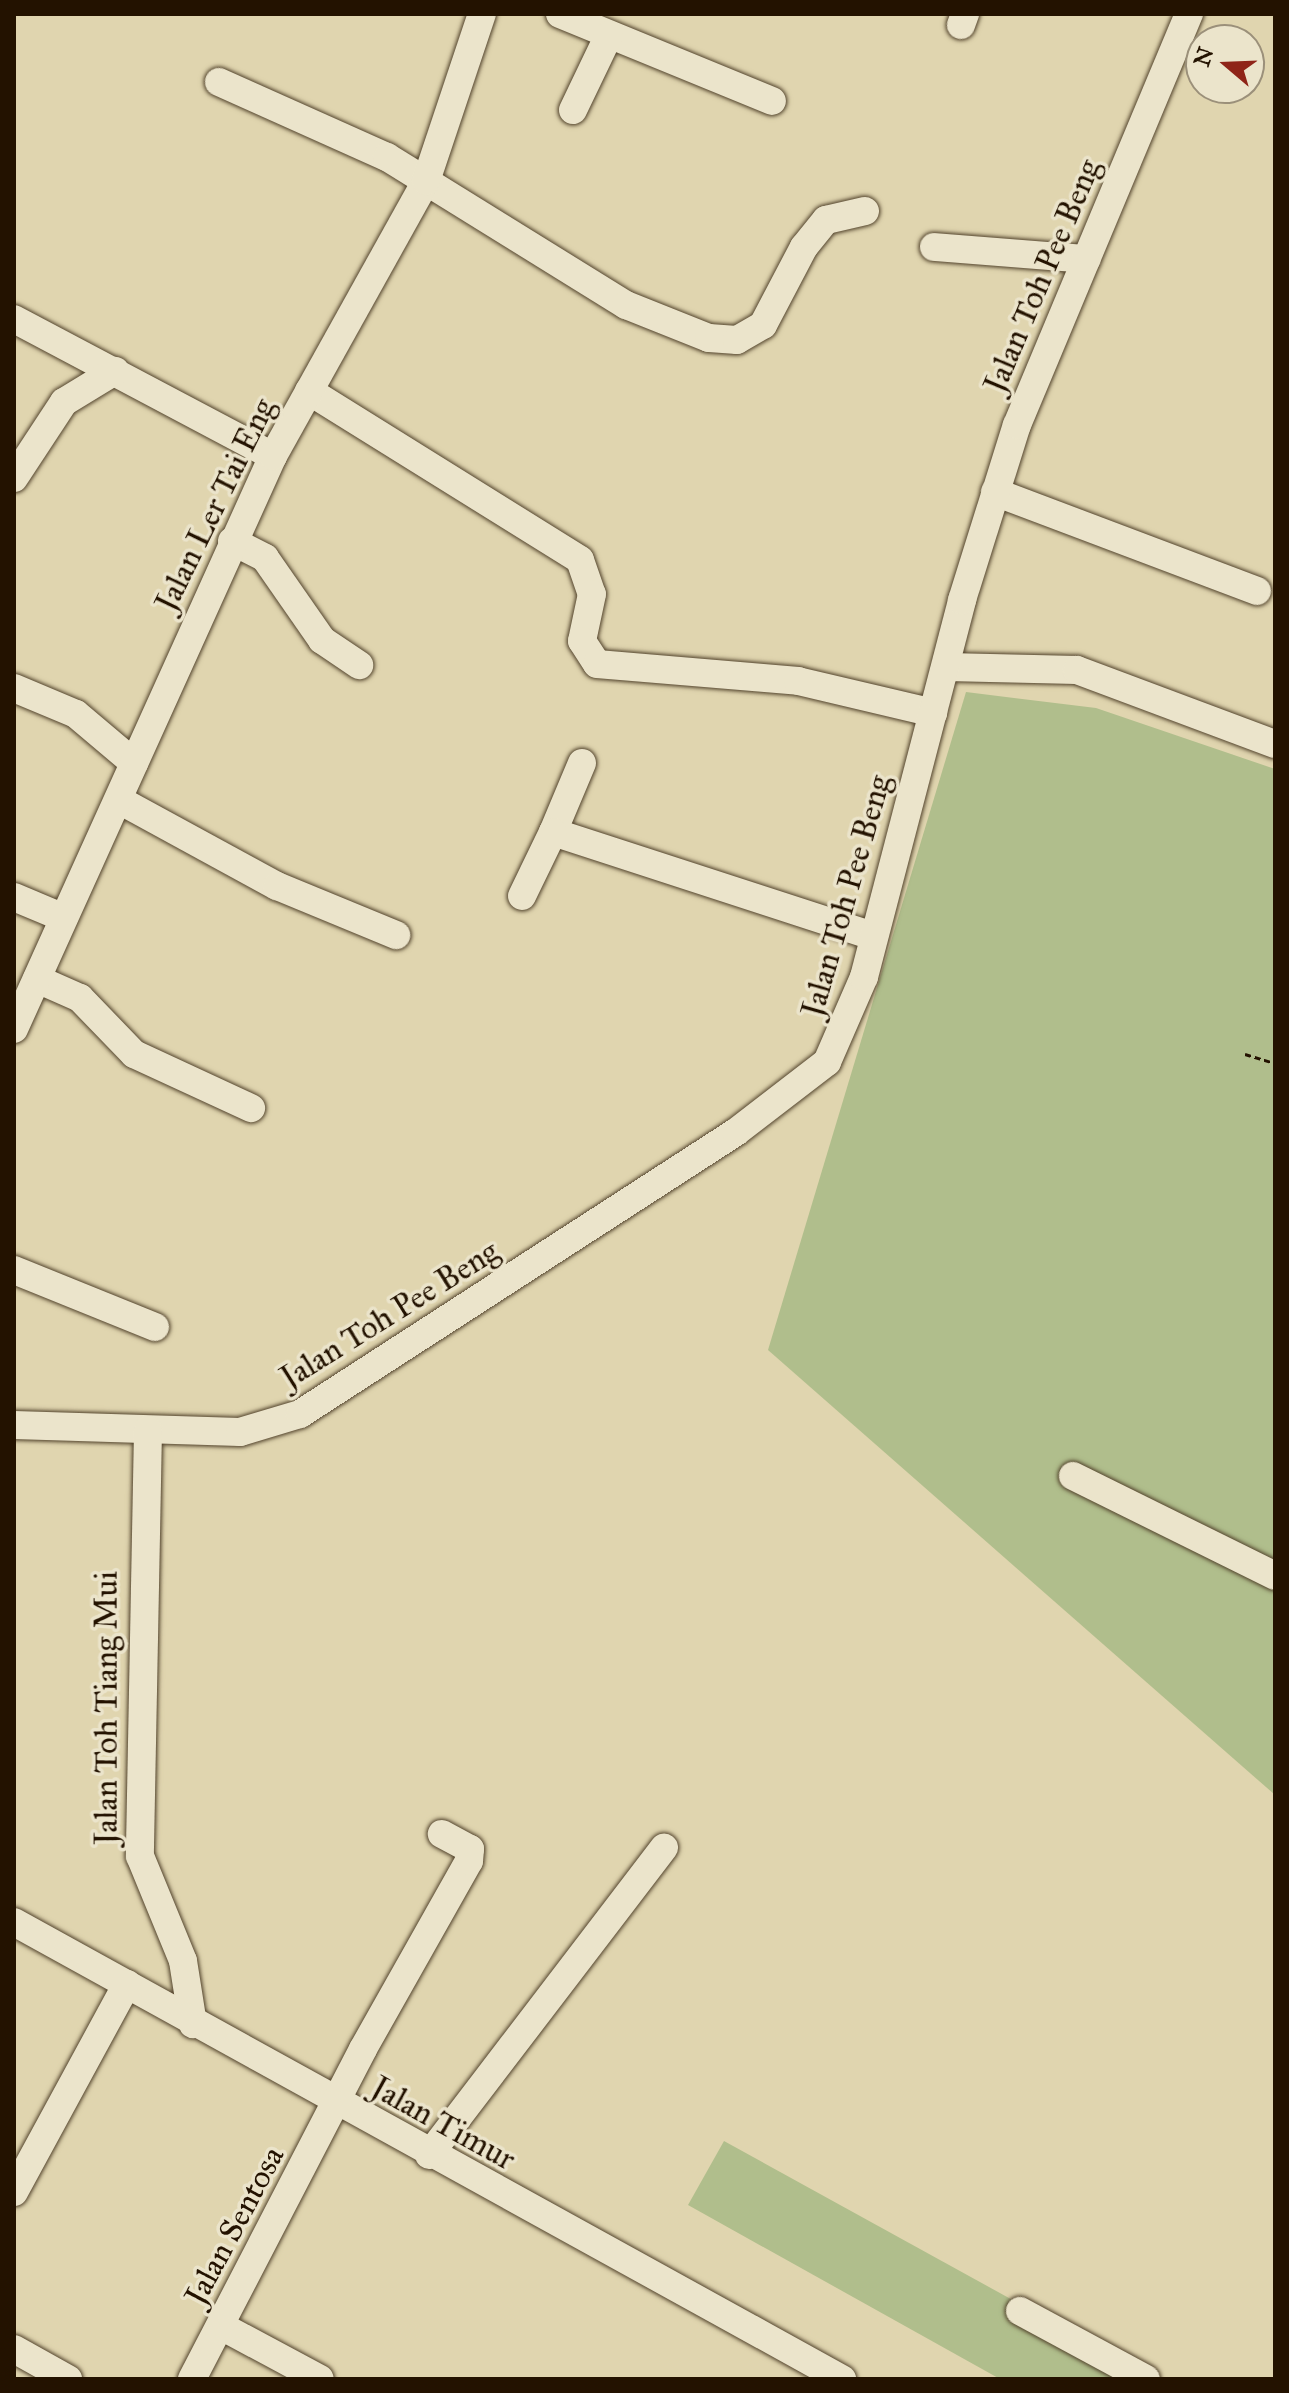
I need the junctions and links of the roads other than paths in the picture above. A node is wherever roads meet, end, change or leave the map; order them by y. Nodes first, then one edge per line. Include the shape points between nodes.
1 (482, 14) edge
2 (560, 14) edge
3 (1189, 14) edge
4 (609, 35) junction
5 (219, 82) dead end
6 (772, 101) dead end
7 (573, 110) dead end
8 (426, 181) junction
9 (865, 211) dead end
10 (934, 247) dead end
11 (1087, 259) junction
12 (14, 319) edge
13 (115, 371) junction
14 (309, 391) junction
15 (273, 456) junction
16 (14, 478) edge
17 (995, 492) junction
18 (232, 541) junction
19 (1257, 591) dead end
20 (359, 665) dead end
21 (947, 667) junction
22 (14, 688) edge
23 (933, 713) junction
24 (1275, 744) edge
25 (134, 763) junction
26 (582, 763) dead end
27 (119, 800) junction
28 (553, 832) junction
29 (522, 896) dead end
30 (14, 897) edge
31 (64, 918) junction
32 (396, 935) dead end
33 (873, 936) junction
34 (37, 979) junction
35 (14, 1029) edge
36 (251, 1108) dead end
37 (14, 1270) edge
38 (155, 1327) dead end
39 (14, 1425) edge
40 (148, 1430) junction
41 (1073, 1476) dead end
42 (1275, 1576) edge
43 (442, 1834) dead end
44 (664, 1848) dead end
45 (14, 1922) edge
46 (127, 1984) junction
47 (193, 2024) junction
48 (339, 2105) junction
49 (429, 2155) junction
50 (14, 2192) edge
51 (1020, 2311) dead end
52 (221, 2326) junction
53 (14, 2349) edge
54 (68, 2379) edge
55 (192, 2379) edge
56 (320, 2379) edge
57 (842, 2379) edge
58 (1146, 2379) edge

1 - 8 street, Jalan Ler Tai Eng
2 - 4 street
3 - 11 street, Jalan Toh Pee Beng
4 - 6 street
4 - 7 street
5 - 8 street via 375,151
8 - 9 street via 626,305 709,338 737,340 763,325 804,247 826,220
8 - 14 street, Jalan Ler Tai Eng
10 - 11 street
11 - 17 street, Jalan Toh Pee Beng
12 - 13 street
13 - 15 street
13 - 16 street via 64,402
14 - 15 street, Jalan Ler Tai Eng
14 - 23 street via 580,560 592,594 582,641 597,664 798,681
15 - 18 street, Jalan Ler Tai Eng
17 - 19 street
17 - 21 street, Jalan Toh Pee Beng
18 - 20 street via 265,558 322,640
18 - 25 street, Jalan Ler Tai Eng
21 - 23 street, Jalan Toh Pee Beng
21 - 24 street via 1077,670
22 - 25 street via 76,714
23 - 33 street, Jalan Toh Pee Beng
25 - 27 street, Jalan Ler Tai Eng
26 - 28 street
27 - 31 street, Jalan Ler Tai Eng
27 - 32 street via 277,886
28 - 29 street
28 - 33 street
30 - 31 street
31 - 34 street, Jalan Ler Tai Eng
33 - 40 street, Jalan Toh Pee Beng via 840,1044 827,1062 736,1132 300,1414 240,1432
34 - 35 street, Jalan Ler Tai Eng
34 - 36 street via 80,998 134,1054
37 - 38 street
39 - 40 street, Jalan Toh Pee Beng
40 - 47 street, Jalan Toh Tiang Mui via 140,1856 183,1961
41 - 42 street
43 - 48 street, Jalan Sentosa via 470,1849 469,1861 368,2039
44 - 49 street
45 - 46 street, Jalan Timur
46 - 47 street, Jalan Timur
46 - 50 street
47 - 48 street, Jalan Timur
48 - 49 street, Jalan Timur
48 - 52 street, Jalan Sentosa
49 - 57 street, Jalan Timur
51 - 58 street
52 - 55 street, Jalan Sentosa
52 - 56 street
53 - 54 street

